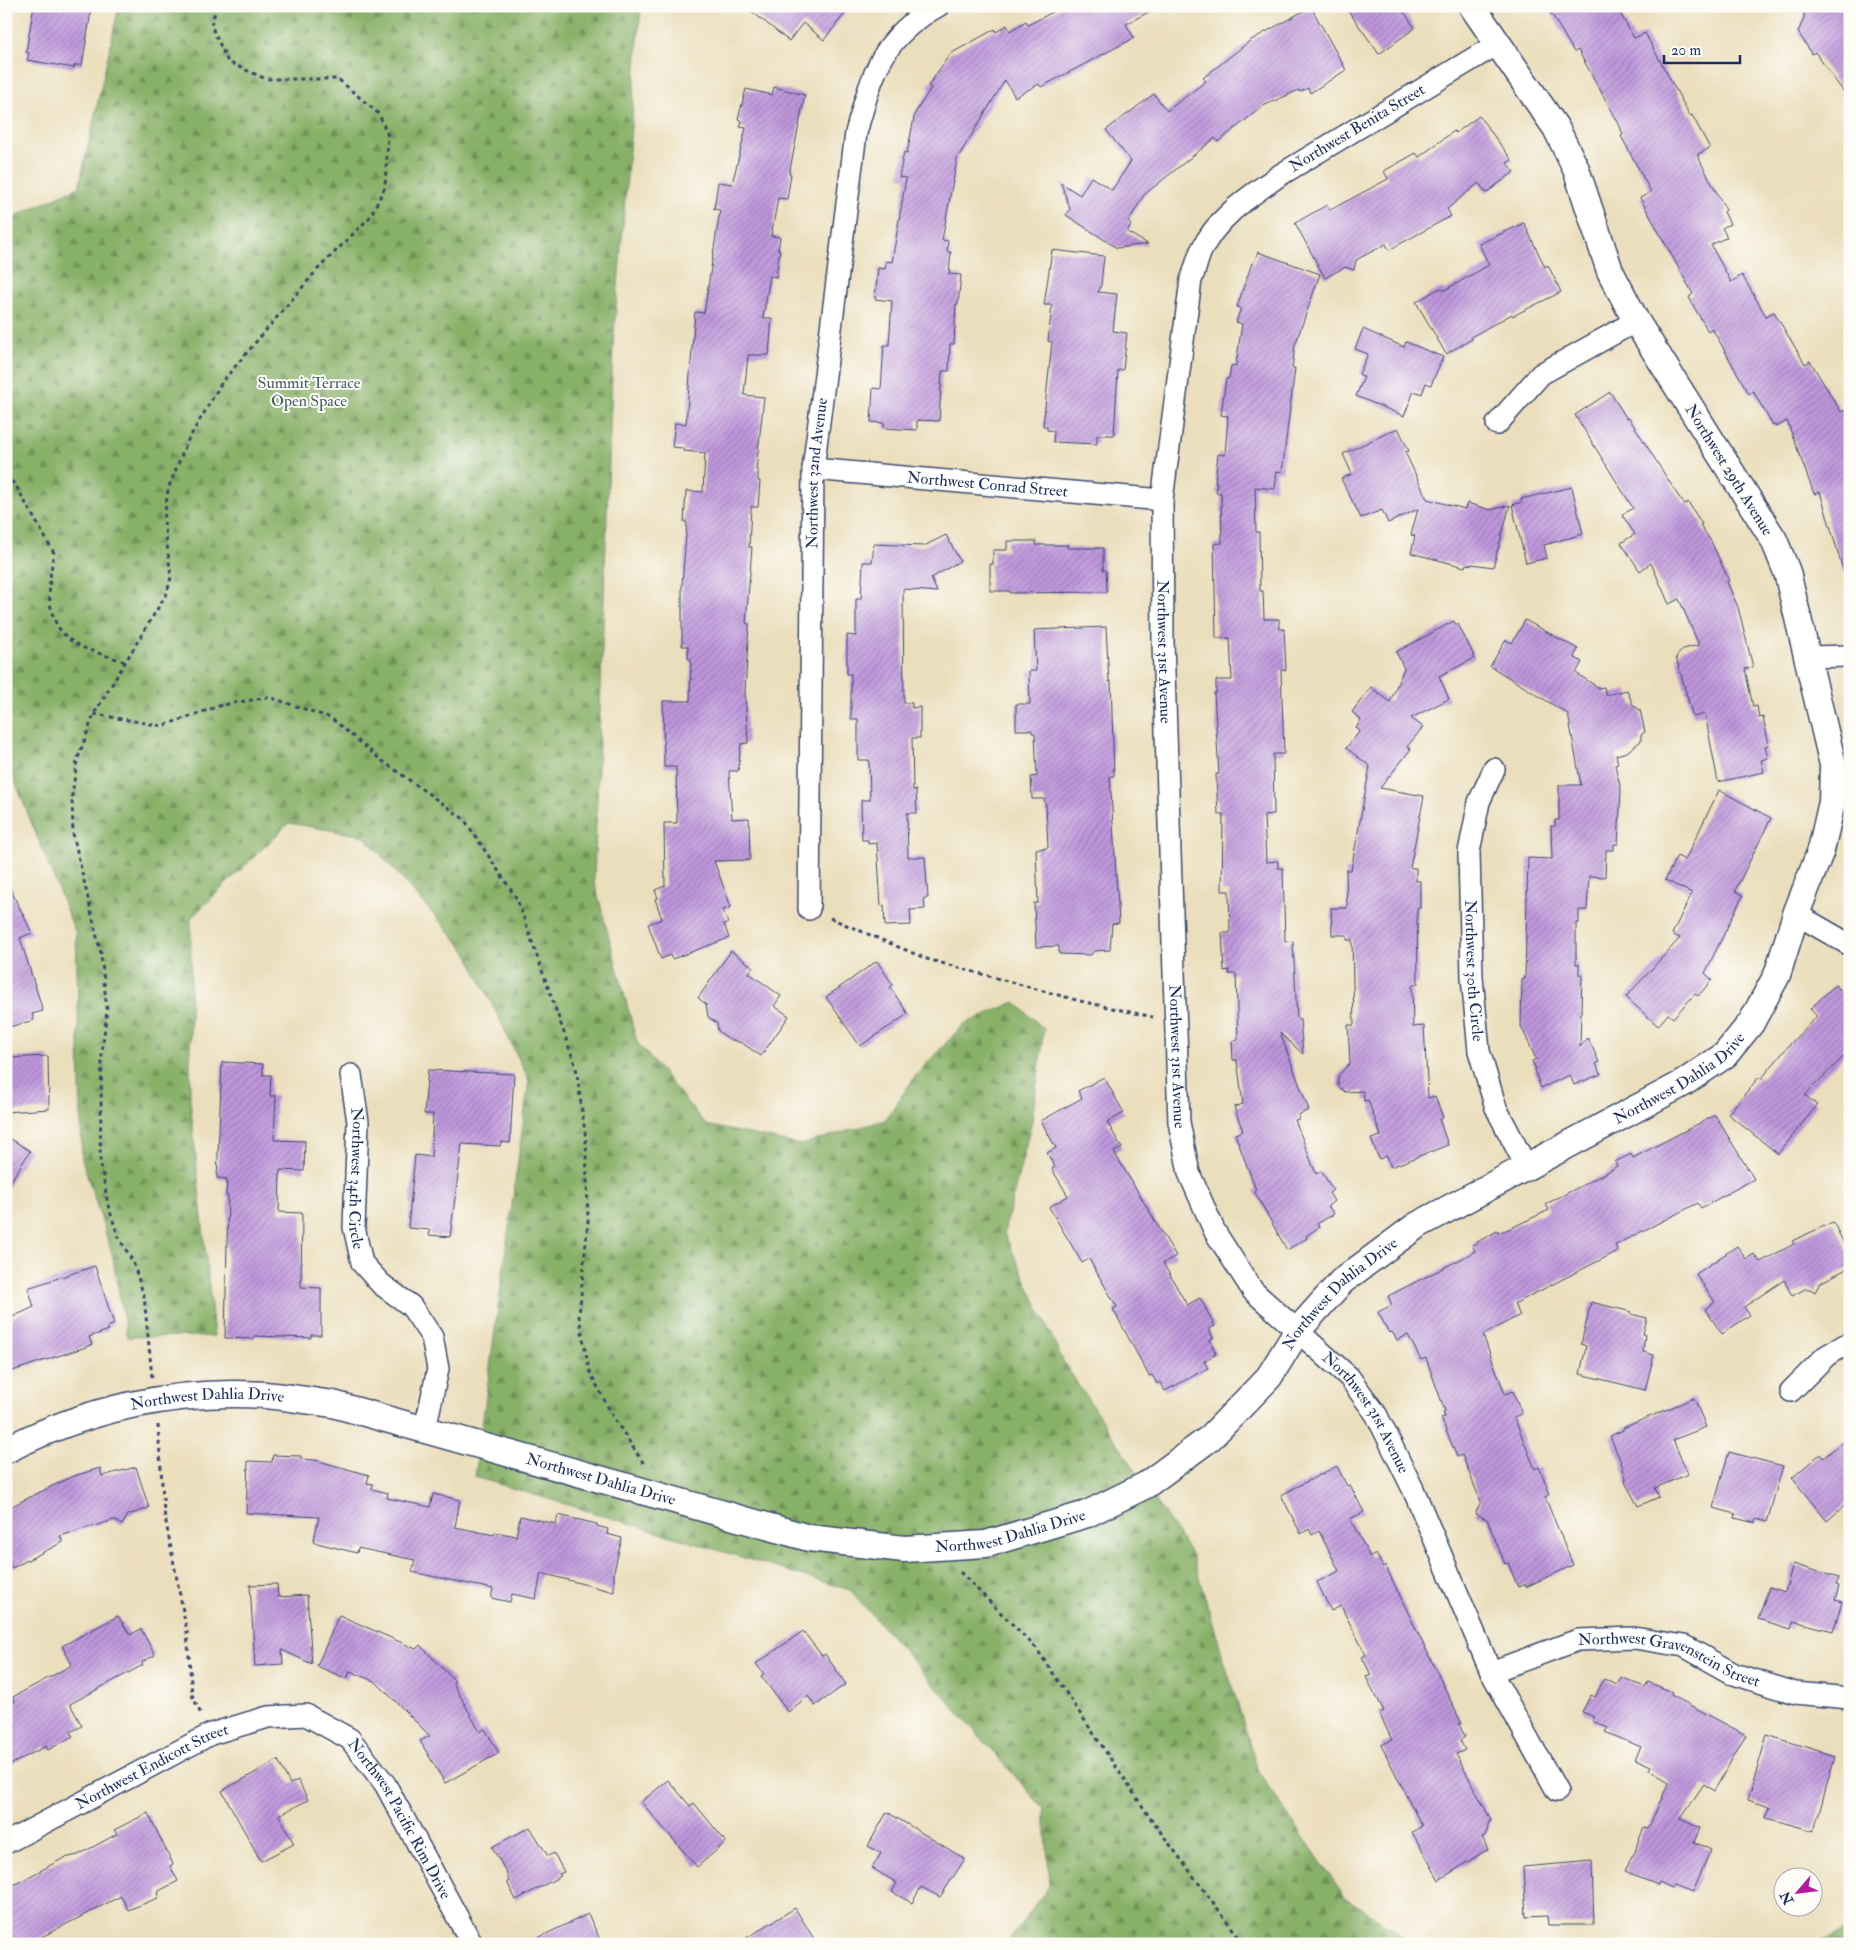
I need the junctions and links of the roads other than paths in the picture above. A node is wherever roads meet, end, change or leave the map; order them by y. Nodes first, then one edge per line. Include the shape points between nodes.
1 (938, 6) edge
2 (1472, 6) edge
3 (1499, 43) junction
4 (1221, 222) joint
5 (1636, 321) junction
6 (1497, 424) dead end
7 (812, 469) junction
8 (1162, 500) junction
9 (1850, 656) edge
10 (1808, 657) junction
11 (1494, 769) dead end
12 (809, 909) road end
13 (1796, 914) junction
14 (1850, 945) edge
15 (351, 1075) dead end
16 (1526, 1166) junction
17 (1298, 1330) junction
18 (1850, 1342) edge
19 (1791, 1391) dead end
20 (425, 1429) junction
21 (6, 1450) edge
22 (1491, 1672) junction
23 (1850, 1698) edge
24 (306, 1716) joint
25 (1557, 1791) dead end
26 (6, 1843) edge
27 (472, 1944) edge

1 - 7 street, Northwest 32nd Avenue via 922,15 889,45 870,82 856,133
2 - 3 street, Northwest 29th Avenue
3 - 4 street, Northwest Benita Street via 1280,175
3 - 5 street, Northwest 29th Avenue via 1556,128 1576,169 1610,271
4 - 8 street, Northwest 31st Avenue via 1202,250 1191,280
5 - 6 street via 1541,374
5 - 10 street, Northwest 29th Avenue via 1774,540 1787,572
7 - 8 street, Northwest Conrad Street
7 - 12 street, Northwest 32nd Avenue
8 - 17 street, Northwest 31st Avenue via 1163,642 1180,1122 1189,1173 1215,1232 1253,1291
9 - 10 street
10 - 13 street, Northwest 29th Avenue via 1833,764 1832,802 1822,850
11 - 16 street, Northwest 30th Circle via 1479,802 1469,852 1472,977 1479,1050 1496,1108
13 - 14 street
13 - 16 street, Northwest Dahlia Drive via 1777,975 1751,1023 1725,1055 1682,1084
15 - 20 street, Northwest 34th Circle via 358,1122 354,1227 362,1263 381,1284 412,1306 432,1337 438,1369
16 - 17 street, Northwest Dahlia Drive via 1416,1226 1342,1281
17 - 20 street, Northwest Dahlia Drive via 1269,1377 1210,1438 1146,1485 1087,1514 986,1544 904,1549 810,1538
17 - 22 street, Northwest 31st Avenue via 1349,1377 1376,1414 1413,1489
18 - 19 street via 1826,1356
20 - 21 street, Northwest Dahlia Drive via 334,1404 266,1395 201,1394 86,1415
22 - 23 street, Northwest Gravenstein Street via 1578,1640 1634,1638 1684,1646 1734,1674 1795,1693
22 - 25 street, Northwest 31st Avenue
24 - 26 street, Northwest Endicott Street via 268,1717 211,1734
24 - 27 street, Northwest Pacific Rim Drive via 350,1739 385,1784

